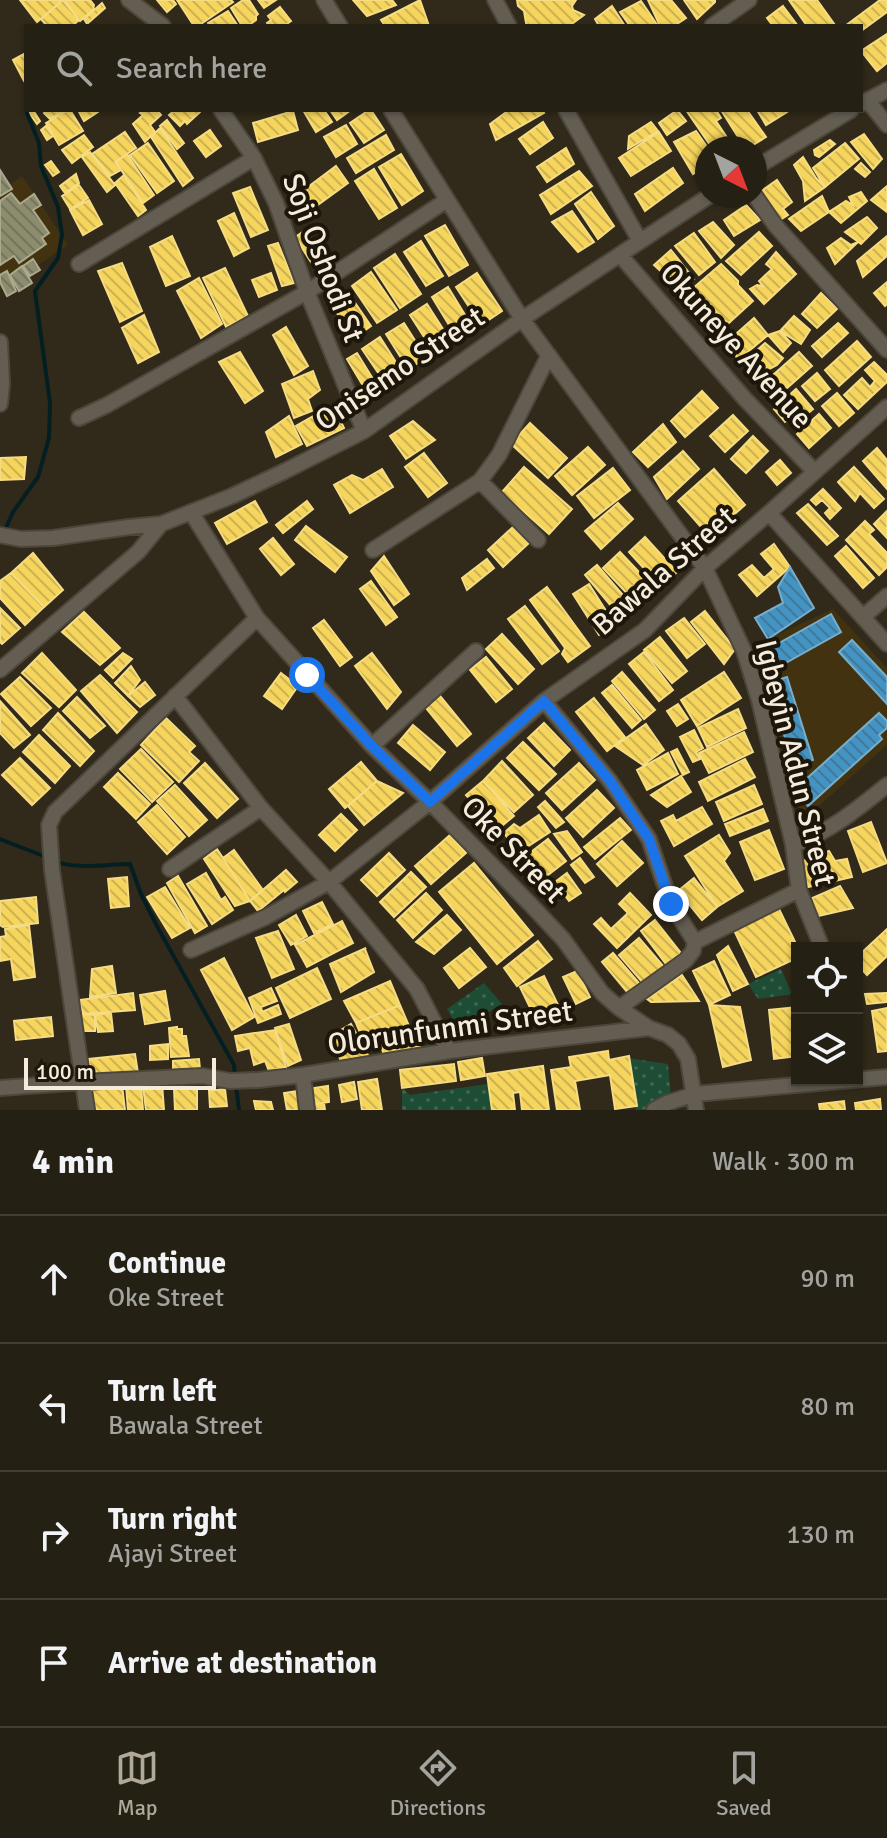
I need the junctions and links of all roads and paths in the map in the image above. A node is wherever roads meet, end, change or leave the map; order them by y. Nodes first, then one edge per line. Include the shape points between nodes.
1 (129, 0) edge
2 (324, 0) edge
3 (495, 0) edge
4 (749, 0) edge
5 (160, 24) edge
6 (339, 24) edge
7 (508, 24) edge
8 (715, 24) edge
9 (887, 90) edge
10 (864, 102) edge
11 (222, 112) edge
12 (392, 112) edge
13 (572, 112) edge
14 (848, 112) edge
15 (887, 125) edge
16 (254, 158) junction
17 (767, 161) edge
18 (447, 200) junction
19 (695, 205) edge
20 (763, 208) edge
21 (640, 241) junction
22 (620, 255) junction
23 (79, 264) dead end
24 (307, 292) junction
25 (522, 319) junction
26 (0, 342) edge
27 (887, 350) edge
28 (549, 355) junction
29 (0, 404) edge
30 (887, 407) edge
31 (79, 418) dead end
32 (364, 431) junction
33 (814, 471) junction
34 (480, 481) junction
35 (191, 512) junction
36 (769, 513) junction
37 (161, 524) junction
38 (0, 535) edge
39 (538, 540) dead end
40 (373, 550) dead end
41 (705, 568) junction
42 (887, 596) edge
43 (863, 617) junction
44 (257, 618) junction
45 (887, 644) edge
46 (476, 651) dead end
47 (0, 670) edge
48 (175, 696) junction
49 (544, 701) junction
50 (372, 746) junction
51 (886, 787) edge
52 (430, 802) junction
53 (261, 808) junction
54 (793, 845) junction
55 (170, 869) dead end
56 (329, 882) junction
57 (799, 890) junction
58 (695, 942) junction
59 (820, 942) edge
60 (191, 950) dead end
61 (619, 1008) junction
62 (649, 1028) junction
63 (449, 1051) junction
64 (303, 1075) junction
65 (863, 1075) edge
66 (887, 1077) edge
67 (791, 1080) edge
68 (83, 1082) junction
69 (0, 1088) edge
70 (693, 1088) junction
71 (87, 1110) edge
72 (307, 1110) edge
73 (654, 1110) edge
74 (696, 1110) edge

1 - 5 street
2 - 6 street
3 - 7 street
4 - 8 street
9 - 10 street
10 - 15 street
11 - 16 street, Soji Oshodi St
12 - 18 street, Igbeyin Adun Street
13 - 21 street
14 - 17 street
16 - 23 street
16 - 24 street, Soji Oshodi St
18 - 24 street
18 - 25 street, Igbeyin Adun Street
19 - 21 street, Onisemo Street
20 - 27 street
21 - 22 street, Onisemo Street
22 - 25 street, Onisemo Street
22 - 33 street, Okuneye Avenue
24 - 31 street
24 - 32 street, Soji Oshodi St
25 - 28 street, Igbeyin Adun Street
25 - 32 street, Onisemo Street
26 - 29 street
28 - 34 street via 499,455
28 - 41 street, Igbeyin Adun Street
30 - 33 street, Bawala Street
32 - 35 street, Onisemo Street
33 - 36 street, Bawala Street
34 - 39 street
34 - 40 street
35 - 37 street, Onisemo Street
35 - 44 street, Oke Street
36 - 41 street, Bawala Street
36 - 43 street
37 - 38 street, Onisemo Street via 53,538
37 - 47 street via 138,552
41 - 49 street, Bawala Street via 645,630
41 - 54 street, Igbeyin Adun Street via 744,651
42 - 43 street
43 - 45 street
44 - 48 street
44 - 50 street, Oke Street
46 - 50 street
48 - 53 street
48 - 68 street via 55,812 49,825
49 - 52 street, Bawala Street
49 - 58 street via 610,781 649,839 671,904
50 - 52 street, Oke Street
51 - 54 street via 840,821
52 - 56 street, Bawala Street
52 - 61 street, Oke Street via 553,928
53 - 55 street
53 - 56 street
54 - 57 street, Igbeyin Adun Street
56 - 60 street, Bawala Street
56 - 63 street via 417,989
57 - 58 street
57 - 59 street, Igbeyin Adun Street
58 - 61 street via 686,960
61 - 62 street, Oke Street
62 - 63 street, Olorunfunmi Street
62 - 70 street, Oke Street via 679,1044 688,1059
63 - 64 street, Olorunfunmi Street
64 - 68 street, Olorunfunmi Street
64 - 72 street
65 - 66 street
67 - 70 street
68 - 69 street, Olorunfunmi Street
68 - 71 street
70 - 73 street
70 - 74 street, Oke Street

